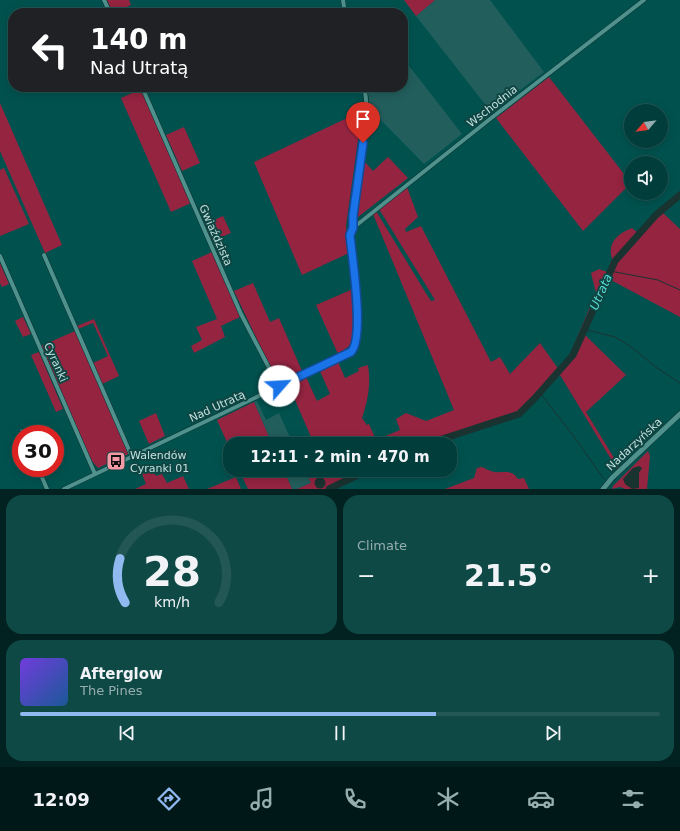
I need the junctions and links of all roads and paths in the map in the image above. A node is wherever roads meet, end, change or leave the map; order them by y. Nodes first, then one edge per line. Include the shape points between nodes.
1 (644, 0) edge
2 (144, 92) edge
3 (365, 92) edge
4 (353, 228) junction
5 (44, 255) dead end
6 (0, 256) edge
7 (279, 386) junction
8 (680, 414) edge
9 (132, 457) junction
10 (95, 474) junction
11 (42, 477) edge
12 (47, 489) edge
13 (64, 489) edge
14 (603, 489) edge

1 - 4 street, Wschodnia
2 - 7 street, Gwiaździsta via 241,314
3 - 4 street, Nad Utratą via 365,129
4 - 7 street, Nad Utratą via 350,235 358,330 355,347 351,352
5 - 9 street
6 - 10 street, Cyranki
7 - 9 street, Nad Utratą
8 - 14 street, Nadarzyńska
9 - 10 street, Nad Utratą
10 - 13 street, Nad Utratą
11 - 12 street

